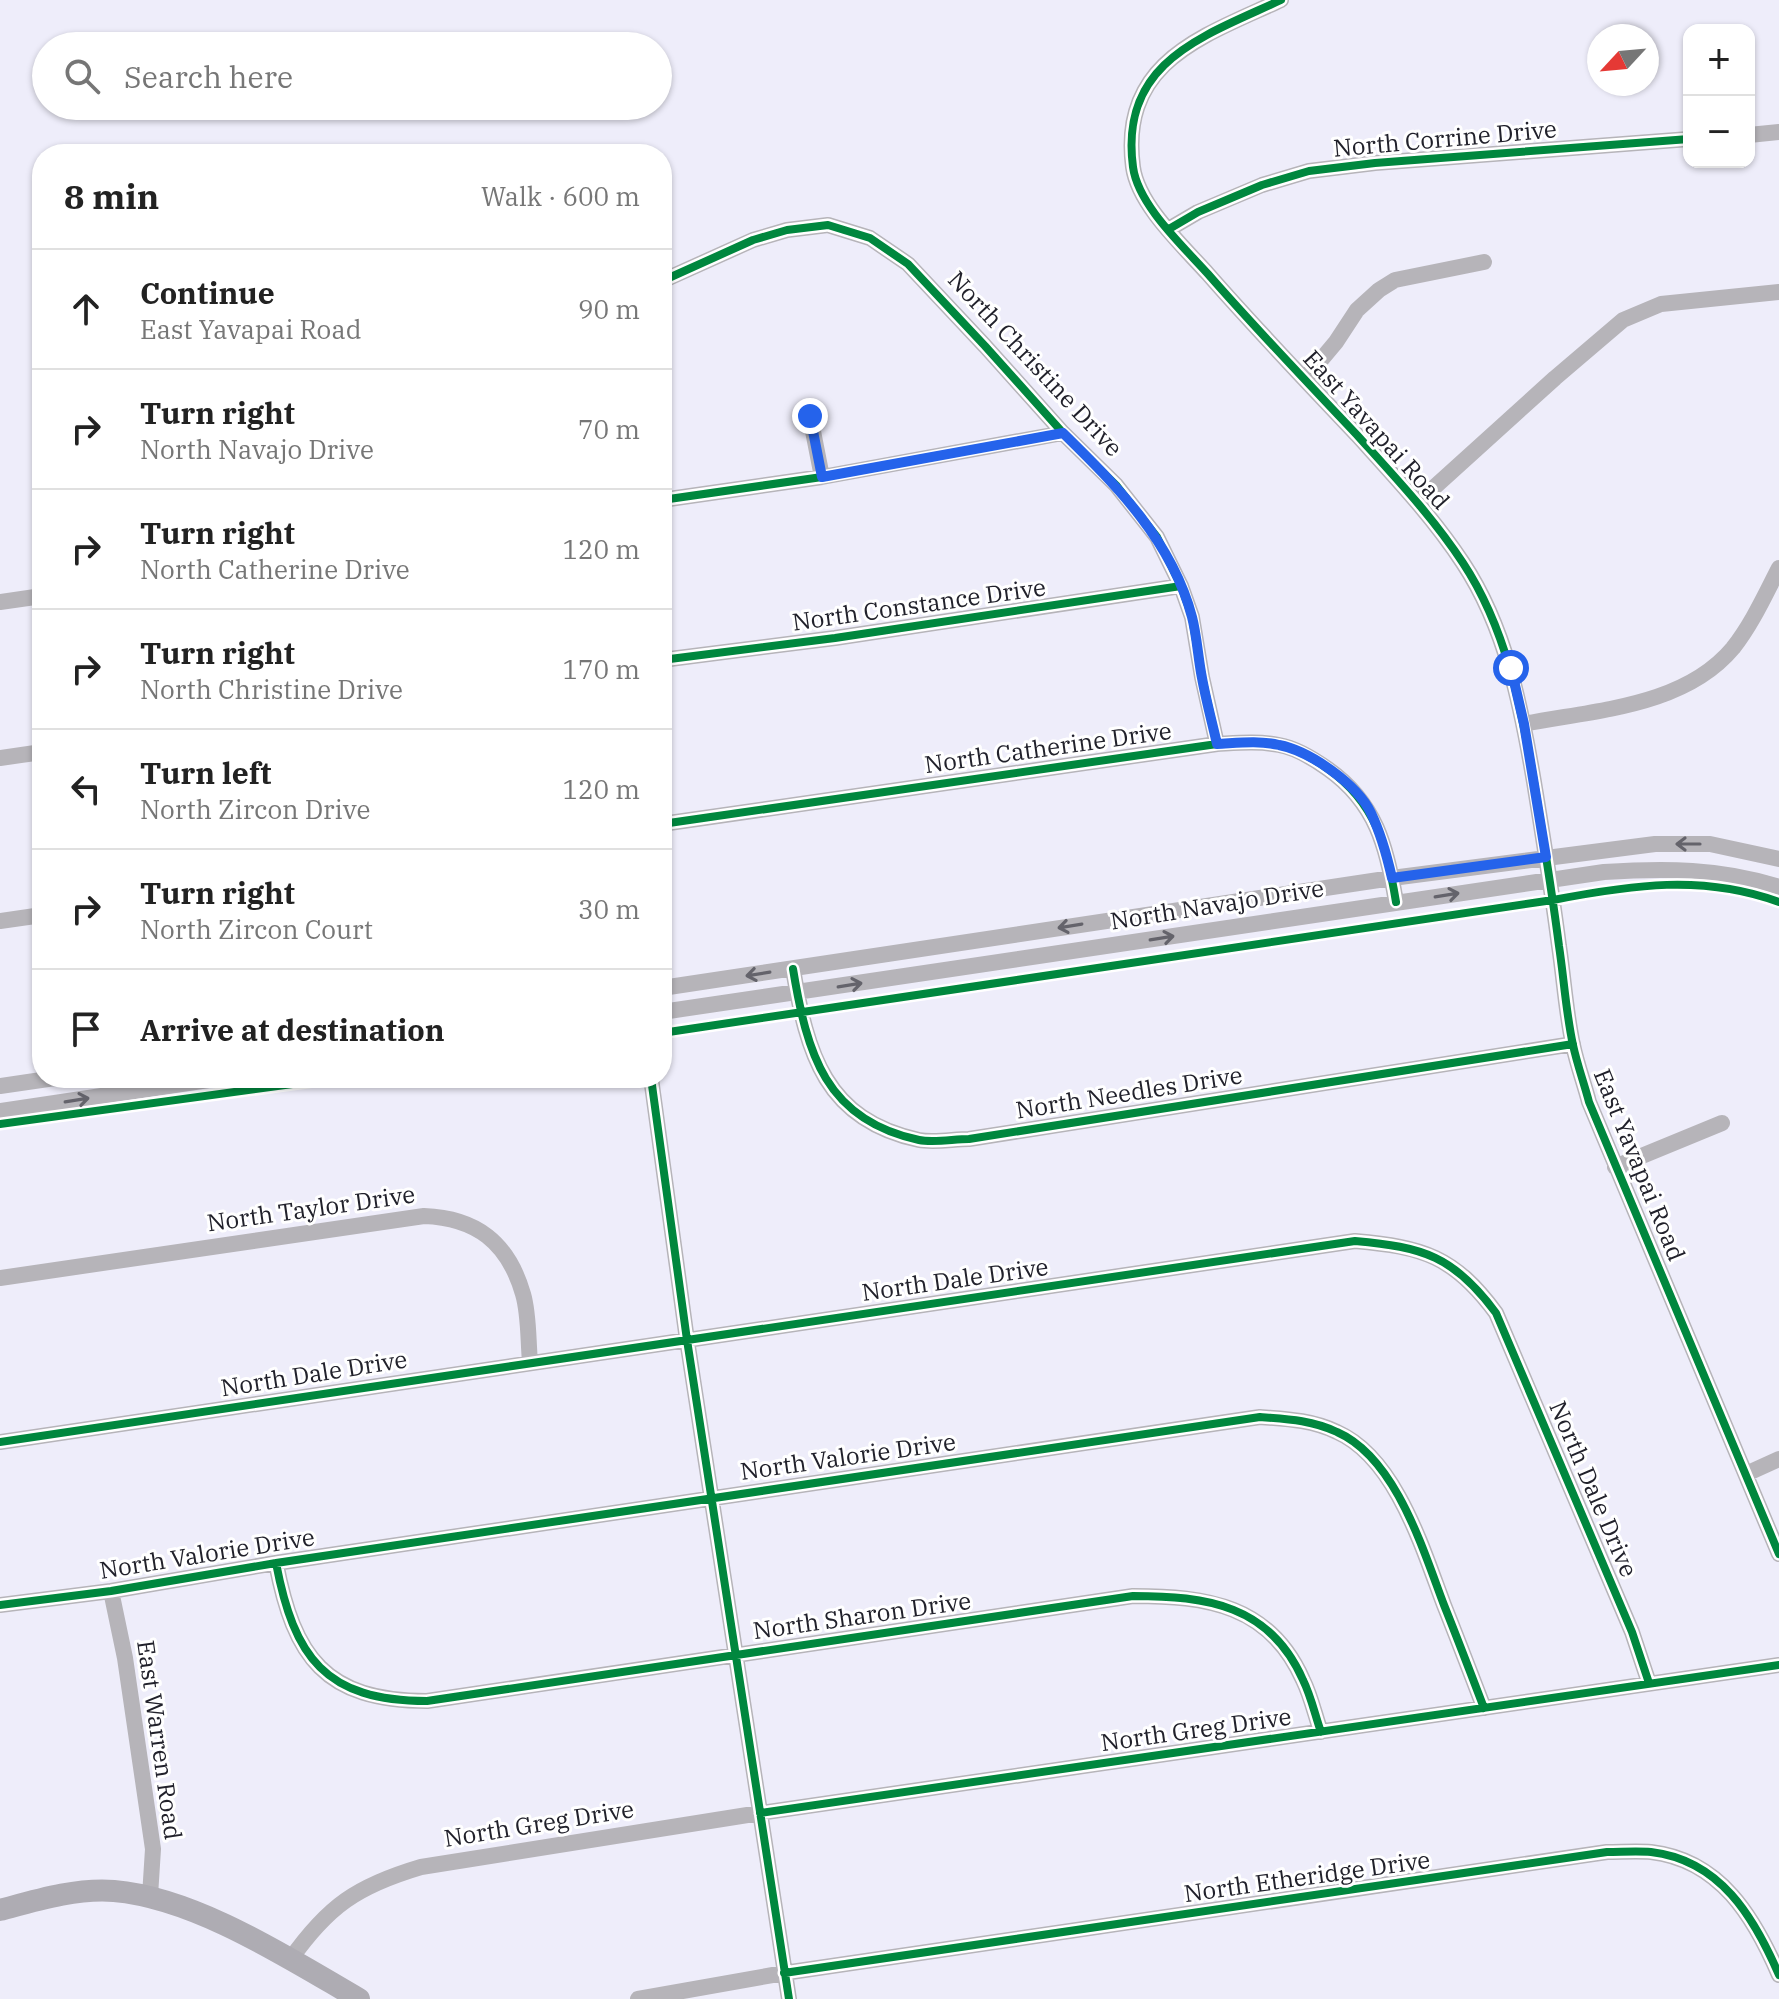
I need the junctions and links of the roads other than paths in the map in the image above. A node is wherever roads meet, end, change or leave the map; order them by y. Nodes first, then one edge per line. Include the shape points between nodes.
1 (1281, 0) edge
2 (1779, 132) edge
3 (1755, 134) edge
4 (1683, 139) edge
5 (1169, 229) junction
6 (1484, 262) dead end
7 (672, 276) edge
8 (1779, 292) edge
9 (1305, 379) junction
10 (810, 416) dead end
11 (1063, 433) junction
12 (822, 477) junction
13 (672, 499) edge
14 (1418, 502) junction
15 (1779, 568) edge
16 (1181, 586) junction
17 (32, 597) edge
18 (0, 602) edge
19 (672, 659) edge
20 (1524, 724) junction
21 (1217, 744) junction
22 (32, 753) edge
23 (0, 758) edge
24 (672, 823) edge
25 (1546, 857) junction
26 (1779, 859) edge
27 (1392, 878) junction
28 (1549, 879) junction
29 (1779, 887) edge
30 (1396, 902) junction
31 (32, 916) edge
32 (0, 921) edge
33 (793, 969) junction
34 (672, 987) edge
35 (797, 993) junction
36 (672, 1011) edge
37 (1573, 1044) junction
38 (32, 1081) edge
39 (0, 1086) edge
40 (155, 1088) edge
41 (652, 1088) edge
42 (0, 1111) edge
43 (1722, 1123) dead end
44 (1615, 1167) junction
45 (0, 1278) edge
46 (687, 1340) junction
47 (530, 1362) junction
48 (0, 1442) edge
49 (1779, 1459) edge
50 (1746, 1474) junction
51 (711, 1497) junction
52 (1779, 1554) edge
53 (276, 1563) junction
54 (111, 1591) junction
55 (0, 1605) edge
56 (736, 1655) junction
57 (1779, 1665) edge
58 (1649, 1683) junction
59 (1484, 1708) junction
60 (1321, 1732) junction
61 (760, 1813) junction
62 (150, 1896) junction
63 (0, 1910) edge
64 (290, 1960) junction
65 (784, 1973) junction
66 (1779, 1975) edge
67 (359, 1999) edge
68 (638, 1999) edge
69 (789, 1999) edge

1 - 5 street, East Yavapai Road via 1190,43 1159,68 1140,99 1131,138 1133,170 1143,197
2 - 3 street
4 - 5 street, North Corrine Drive via 1309,171 1262,185
5 - 9 street, East Yavapai Road
6 - 9 street via 1395,280 1379,290 1357,310
7 - 11 street, North Christine Drive via 787,230 828,225 870,238 908,264
8 - 14 street via 1661,304 1623,320
9 - 14 street, East Yavapai Road
10 - 12 street
11 - 12 street
11 - 16 street, North Christine Drive via 1116,485 1157,537
12 - 13 street
14 - 20 street, East Yavapai Road via 1464,565 1491,619 1511,668
15 - 20 street via 1733,647 1684,686 1643,701
16 - 19 street, North Constance Drive
16 - 21 street, North Christine Drive
17 - 18 street
20 - 25 street, East Yavapai Road
21 - 24 street, North Catherine Drive
21 - 27 street, North Catherine Drive via 1281,745 1347,782 1370,810
22 - 23 street
26 -> 25 street, North Navajo Drive via 1710,844 1655,844
25 - 27 street, North Navajo Drive
25 - 28 street, East Yavapai Road
27 - 30 street, North Catherine Drive
27 -> 33 street, North Navajo Drive
28 - 29 street, North Navajo Drive via 1660,868 1708,871
30 -> 28 street, North Navajo Drive
28 - 37 street, East Yavapai Road
35 -> 30 street, North Navajo Drive
31 - 32 street
33 -> 34 street, North Navajo Drive
33 - 35 street, North Needles Drive
35 - 36 street, North Navajo Drive
35 - 37 street, North Needles Drive via 817,1065 845,1106 921,1141 969,1139
37 - 44 street, East Yavapai Road
38 - 39 street
42 -> 40 street
41 - 46 street
43 - 44 street
44 - 50 street, East Yavapai Road
45 - 47 street, North Taylor Drive via 424,1216 450,1217 488,1234 510,1262 524,1295
46 - 47 street, North Dale Drive
46 - 51 street
46 - 58 street, North Dale Drive via 1355,1241 1403,1245 1436,1257 1475,1284 1496,1313
47 - 48 street, North Dale Drive
49 - 50 street
50 - 52 street, East Yavapai Road
51 - 53 street, North Valorie Drive
51 - 56 street
51 - 59 street, North Valorie Drive via 1260,1417 1307,1421 1340,1432 1369,1454 1395,1490
53 - 54 street, North Valorie Drive
53 - 56 street, North Sharon Drive via 297,1636 324,1672 358,1693 393,1701 427,1701
54 - 55 street, North Valorie Drive
54 - 62 street, East Warren Road via 153,1849
56 - 60 street, North Sharon Drive via 1133,1596 1173,1596 1213,1602 1254,1618 1283,1645 1303,1679
56 - 61 street
57 - 58 street, North Greg Drive
58 - 59 street, North Greg Drive
59 - 60 street, North Greg Drive
60 - 61 street, North Greg Drive
61 - 64 street, North Greg Drive via 421,1867 384,1878 313,1926
61 - 65 street
62 - 63 main road via 71,1893
62 - 64 main road via 205,1916
64 - 67 main road
65 - 66 street, North Etheridge Drive via 1607,1852 1652,1852 1711,1875 1740,1903
65 - 68 street, North Etheridge Drive
65 - 69 street

